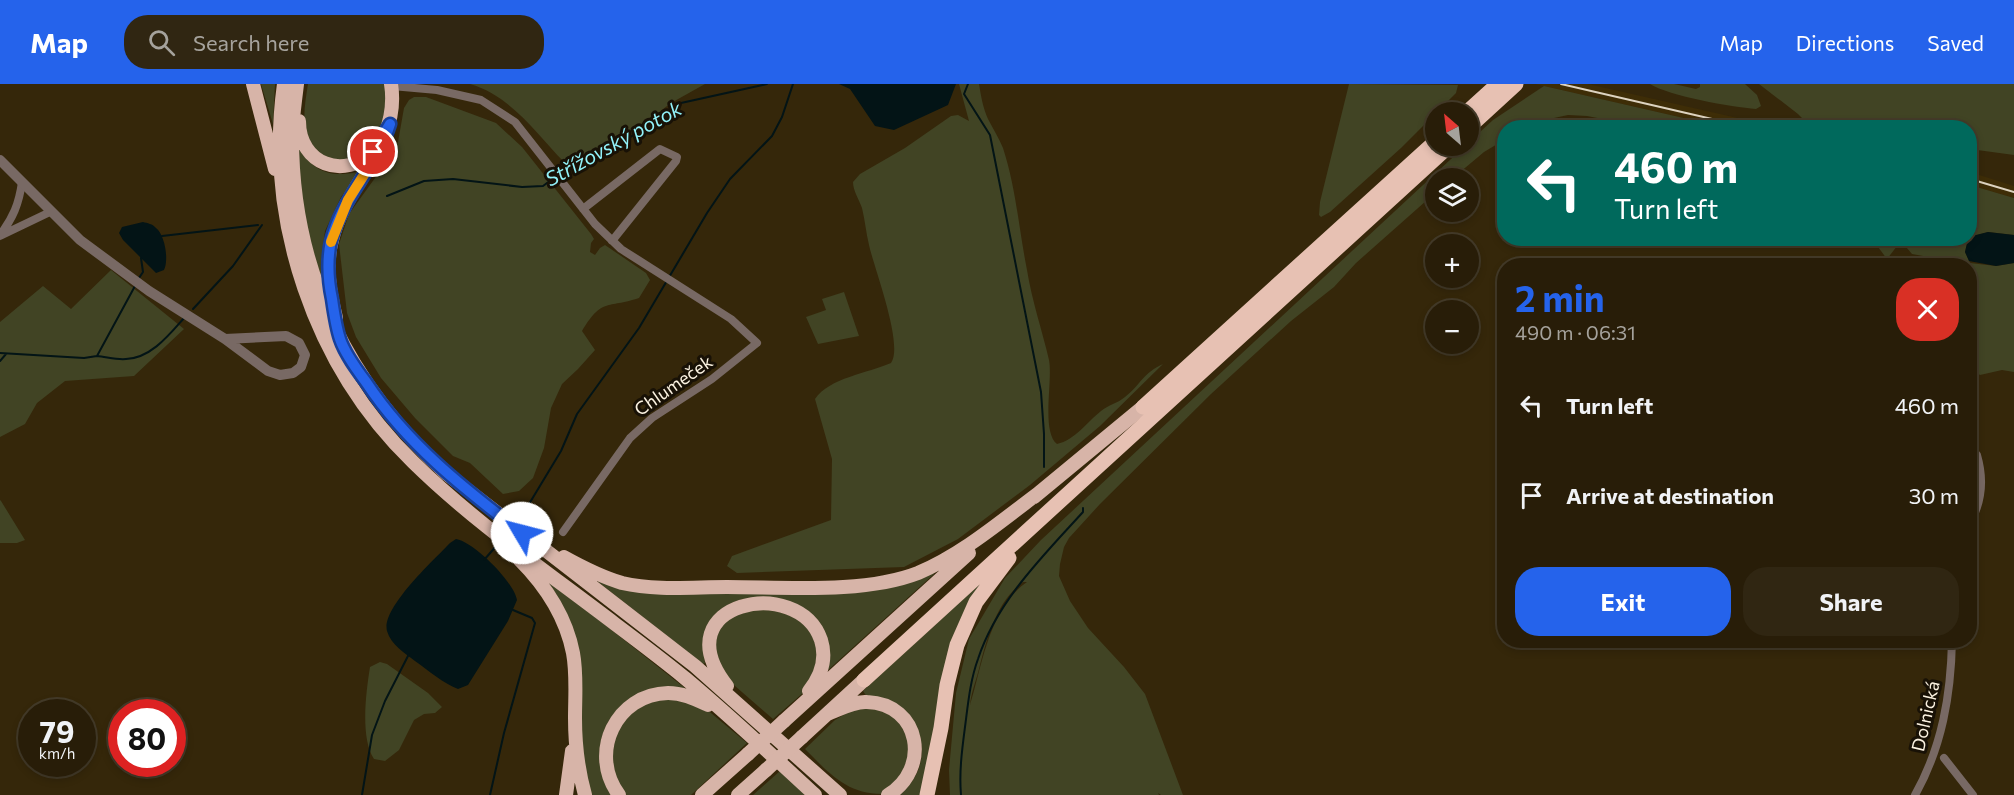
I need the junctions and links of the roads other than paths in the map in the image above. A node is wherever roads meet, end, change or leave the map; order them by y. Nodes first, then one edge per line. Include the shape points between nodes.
1 (253, 84) edge
2 (284, 84) edge
3 (297, 84) edge
4 (302, 84) edge
5 (1498, 84) edge
6 (1516, 84) edge
7 (392, 85) edge
8 (1478, 102) edge
9 (1479, 118) edge
10 (390, 124) junction
11 (1425, 151) edge
12 (1438, 156) edge
13 (0, 160) edge
14 (22, 182) junction
15 (583, 209) junction
16 (50, 212) junction
17 (286, 214) junction
18 (0, 236) edge
19 (612, 241) junction
20 (225, 339) junction
21 (341, 341) junction
22 (1143, 407) joint
23 (1977, 455) edge
24 (1040, 492) junction
25 (1977, 506) edge
26 (474, 516) junction
27 (1036, 524) junction
28 (563, 532) dead end
29 (539, 546) junction
30 (1952, 648) edge
31 (864, 680) joint
32 (743, 706) junction
33 (827, 714) junction
34 (575, 720) junction
35 (733, 720) junction
36 (784, 721) junction
37 (941, 728) junction
38 (1944, 758) dead end
39 (823, 779) junction
40 (704, 793) edge
41 (566, 795) edge
42 (585, 795) edge
43 (619, 795) edge
44 (738, 795) edge
45 (815, 795) edge
46 (840, 795) edge
47 (852, 795) edge
48 (888, 795) edge
49 (927, 795) edge
50 (938, 795) edge
51 (1915, 795) edge
52 (1972, 795) edge

1 - 17 highway
2 - 17 highway via 280,144
3 - 21 highway via 292,137 297,214 319,293
4 - 10 highway via 300,135 312,155 327,164 342,167 360,162 377,148
5 - 8 highway
6 - 9 highway
7 - 10 highway
7 - 15 street via 481,100 515,122
10 - 21 highway via 375,158 348,200 331,241 330,287
11 - 22 highway
12 - 27 highway
13 - 14 street
14 - 16 street
14 - 18 street via 19,204
15 - 19 street
15 - 19 street via 660,149 677,157
16 - 18 street
16 - 20 street via 80,240 149,291
17 - 26 highway via 307,298 342,372 399,448
19 - 28 street, Chlumeček via 717,310 757,343 712,380 640,427
20 - 20 street via 268,371 280,375 301,367 305,355 299,343 286,336
21 - 29 highway via 378,401 423,453
22 - 24 highway
23 - 25 street via 1981,479
24 - 29 highway via 970,545 943,560 916,573 869,585 646,586 608,578
24 - 36 highway
26 - 34 highway via 527,567 559,612 573,654
26 - 35 highway
27 - 31 highway
27 - 37 highway via 988,584 966,623 951,665
29 - 32 highway
30 - 51 street, Dolnická via 1952,674 1942,733
31 - 33 highway
32 - 36 highway via 711,661 712,630 724,615 744,605 766,603 786,607 815,627 824,657 813,686
32 - 39 highway
33 - 44 highway, bridge
33 - 48 highway via 865,702 885,705 907,722 915,741 912,768
34 - 41 highway
34 - 42 highway
35 - 43 highway via 685,694 656,694 628,707 611,728 605,748 607,771
35 - 45 highway
36 - 40 highway, bridge
37 - 49 highway
37 - 50 highway
38 - 52 street
39 - 46 highway
39 - 47 highway

